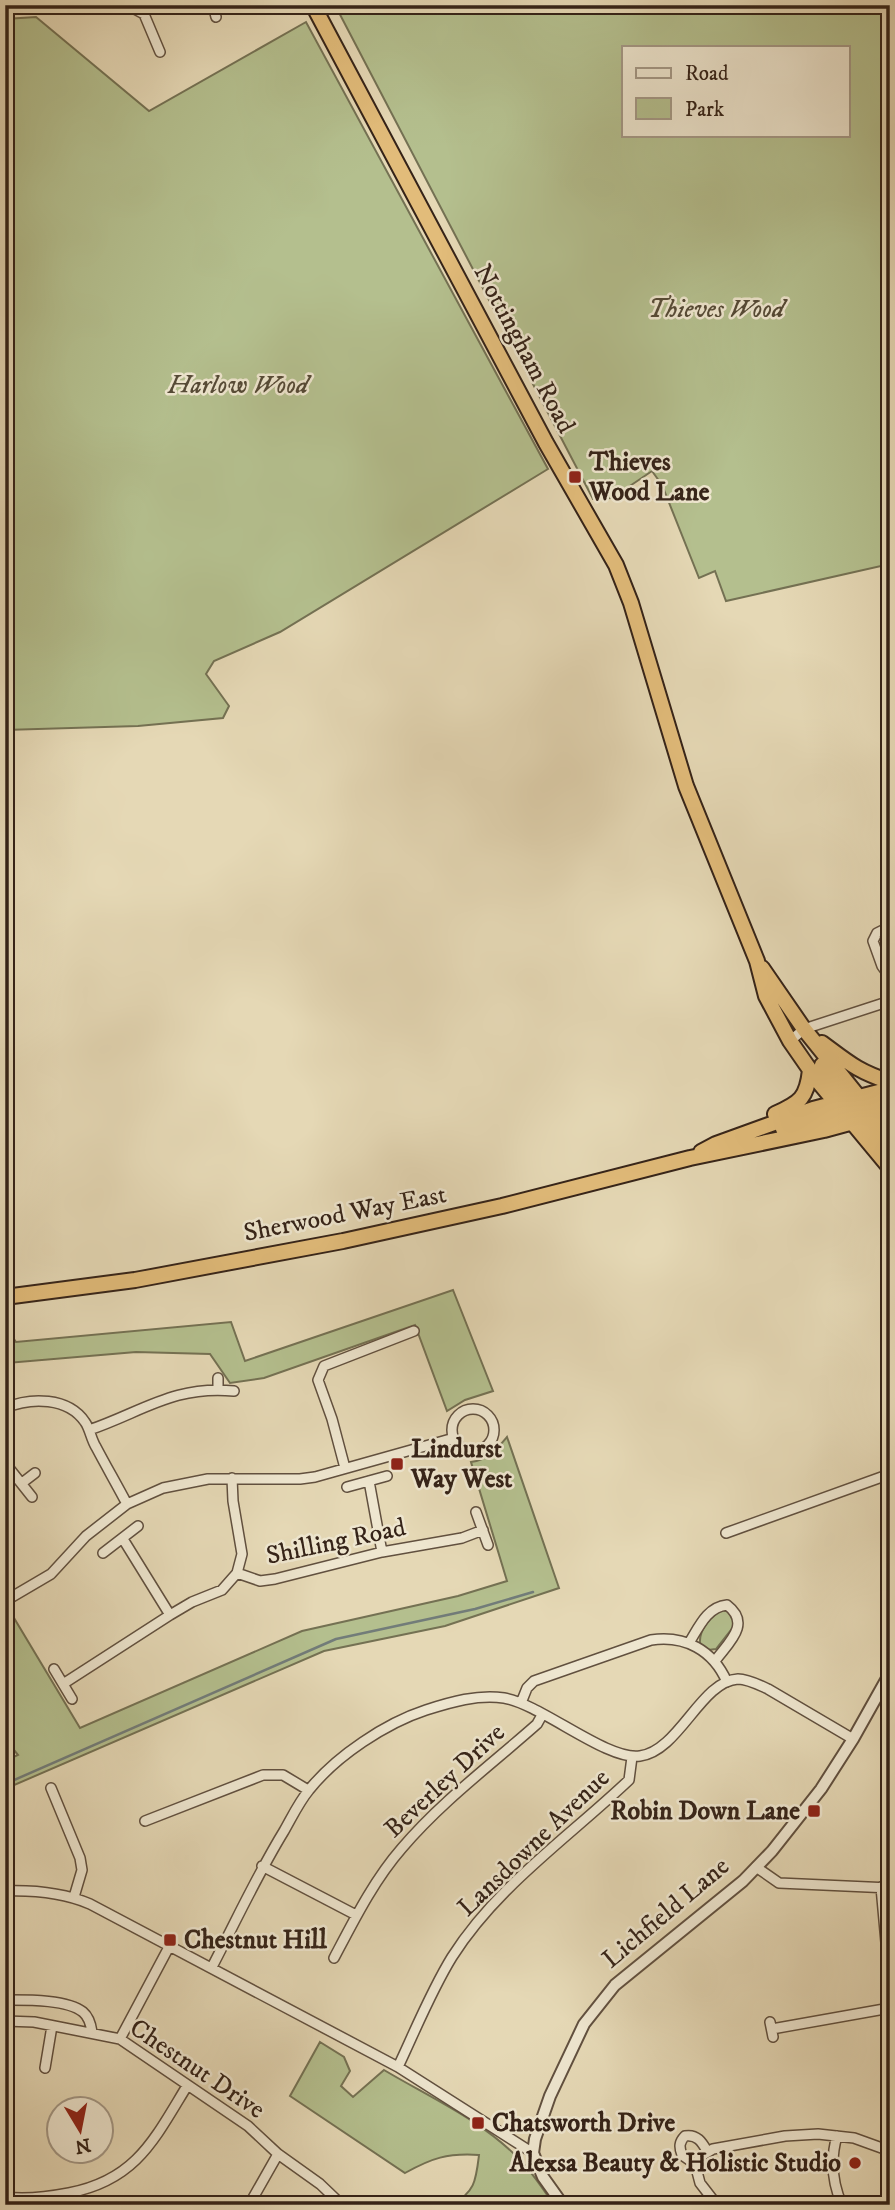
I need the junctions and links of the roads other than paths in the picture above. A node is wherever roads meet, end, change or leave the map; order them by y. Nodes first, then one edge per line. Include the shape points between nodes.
1 (127, 5) edge
2 (213, 5) edge
3 (313, 5) edge
4 (216, 17) dead end
5 (160, 52) dead end
6 (887, 928) dead end
7 (757, 961) junction
8 (890, 977) edge
9 (890, 1001) edge
10 (804, 1029) junction
11 (790, 1041) junction
12 (810, 1070) junction
13 (890, 1082) edge
14 (890, 1089) edge
15 (890, 1101) edge
16 (855, 1110) junction
17 (890, 1112) edge
18 (746, 1133) junction
19 (890, 1136) edge
20 (890, 1152) edge
21 (690, 1158) junction
22 (890, 1168) edge
23 (5, 1297) edge
24 (414, 1331) dead end
25 (218, 1378) dead end
26 (218, 1390) junction
27 (234, 1391) dead end
28 (5, 1408) edge
29 (89, 1430) junction
30 (454, 1438) junction
31 (5, 1463) edge
32 (345, 1468) junction
33 (35, 1473) dead end
34 (890, 1474) edge
35 (387, 1476) dead end
36 (232, 1478) junction
37 (369, 1481) junction
38 (22, 1483) junction
39 (347, 1487) dead end
40 (32, 1496) dead end
41 (127, 1504) junction
42 (476, 1512) dead end
43 (138, 1526) dead end
44 (483, 1530) junction
45 (726, 1533) dead end
46 (123, 1539) junction
47 (488, 1545) dead end
48 (382, 1552) junction
49 (103, 1553) dead end
50 (237, 1573) junction
51 (5, 1601) edge
52 (170, 1615) junction
53 (689, 1643) junction
54 (715, 1661) junction
55 (54, 1669) dead end
56 (890, 1673) edge
57 (727, 1682) junction
58 (63, 1684) junction
59 (72, 1699) dead end
60 (521, 1703) junction
61 (542, 1715) junction
62 (853, 1740) junction
63 (632, 1757) junction
64 (51, 1788) dead end
65 (308, 1790) junction
66 (145, 1821) dead end
67 (262, 1866) junction
68 (756, 1867) junction
69 (885, 1887) edge
70 (5, 1891) edge
71 (74, 1897) junction
72 (356, 1915) junction
73 (170, 1945) junction
74 (334, 1958) dead end
75 (212, 1967) junction
76 (890, 1987) edge
77 (5, 2000) edge
78 (890, 2008) edge
79 (5, 2021) edge
80 (52, 2026) junction
81 (772, 2029) dead end
82 (92, 2032) junction
83 (120, 2039) junction
84 (398, 2067) junction
85 (46, 2068) dead end
86 (187, 2086) junction
87 (837, 2136) junction
88 (889, 2147) edge
89 (533, 2153) junction
90 (278, 2154) junction
91 (5, 2197) edge
92 (246, 2205) edge
93 (342, 2205) edge
94 (563, 2205) edge
95 (717, 2205) edge
96 (842, 2205) edge

1 - 5 street via 144,14
2 - 4 street
3 - 7 highway, Nottingham Road via 546,443 616,565 686,786
6 - 8 street via 873,941
7 - 10 highway, Nottingham Road
7 - 11 highway, Nottingham Road via 766,996
9 - 10 street
10 - 11 street
10 - 13 highway via 848,1064
10 - 16 highway, Nottingham Road
11 - 12 highway, Nottingham Road
12 - 16 highway, Nottingham Road
12 - 18 highway via 803,1097
14 - 16 highway
15 - 16 highway
16 - 17 highway
16 - 18 highway via 770,1132
16 - 19 highway, Nottingham Road
16 - 20 highway
16 - 21 highway, Sherwood Way East via 784,1139
16 - 22 highway, Nottingham Road
18 - 21 highway, Sherwood Way East
21 - 23 highway, Sherwood Way East via 343,1241
24 - 32 street via 324,1366 318,1380
25 - 26 street
26 - 27 street
26 - 29 street via 156,1401
28 - 29 street via 16,1403 63,1404 75,1411
29 - 41 street
30 - 30 street via 455,1421 467,1410 483,1411 494,1423 492,1440 480,1450 464,1449
30 - 32 street
31 - 38 street
32 - 36 street via 300,1479
33 - 38 street
34 - 45 street
35 - 37 street
36 - 41 street via 186,1482
36 - 50 street via 242,1554
37 - 39 street
37 - 48 street
38 - 40 street
41 - 51 street via 86,1536 51,1574
42 - 44 street
43 - 46 street
44 - 47 street
44 - 48 street, Shilling Road
46 - 49 street
46 - 52 street
48 - 50 street, Shilling Road via 275,1579 260,1581
50 - 52 street, Shilling Road via 222,1590
52 - 58 street, Shilling Road
53 - 54 street
53 - 54 street via 709,1612 727,1605 739,1619 738,1629
53 - 60 street via 670,1637 651,1640 558,1671 534,1681
54 - 57 street
55 - 58 street
56 - 62 street, Lichfield Lane
57 - 62 street via 753,1682
57 - 63 street via 660,1748
58 - 59 street
60 - 61 street
60 - 65 street via 478,1698 403,1718 334,1765
61 - 63 street
61 - 72 street, Beverley Drive via 402,1848
62 - 68 street, Lichfield Lane via 791,1829
63 - 84 street, Lansdowne Avenue via 629,1780 539,1860 471,1931 452,1958
64 - 71 street via 82,1870
65 - 66 street via 283,1775 263,1775 158,1821
65 - 67 street
67 - 72 street
67 - 75 street
68 - 69 street via 771,1880 787,1884
68 - 89 street, Lichfield Lane via 601,2000 558,2077
69 - 76 street
70 - 71 street
71 - 73 street
72 - 74 street, Beverley Drive
73 - 75 street
73 - 83 street
75 - 84 street
77 - 82 street via 44,2001 79,2010 86,2014
78 - 81 street
79 - 80 street, Chestnut Drive
80 - 82 street, Chestnut Drive
80 - 85 street
82 - 83 street, Chestnut Drive
83 - 86 street, Chestnut Drive
84 - 89 street
86 - 90 street, Chestnut Drive via 248,2126
86 - 91 street via 139,2159 114,2179 55,2196
87 - 88 street
87 - 95 street via 785,2136 701,2157 700,2183
87 - 96 street via 833,2176
89 - 94 street
90 - 92 street
90 - 93 street, Chestnut Drive

